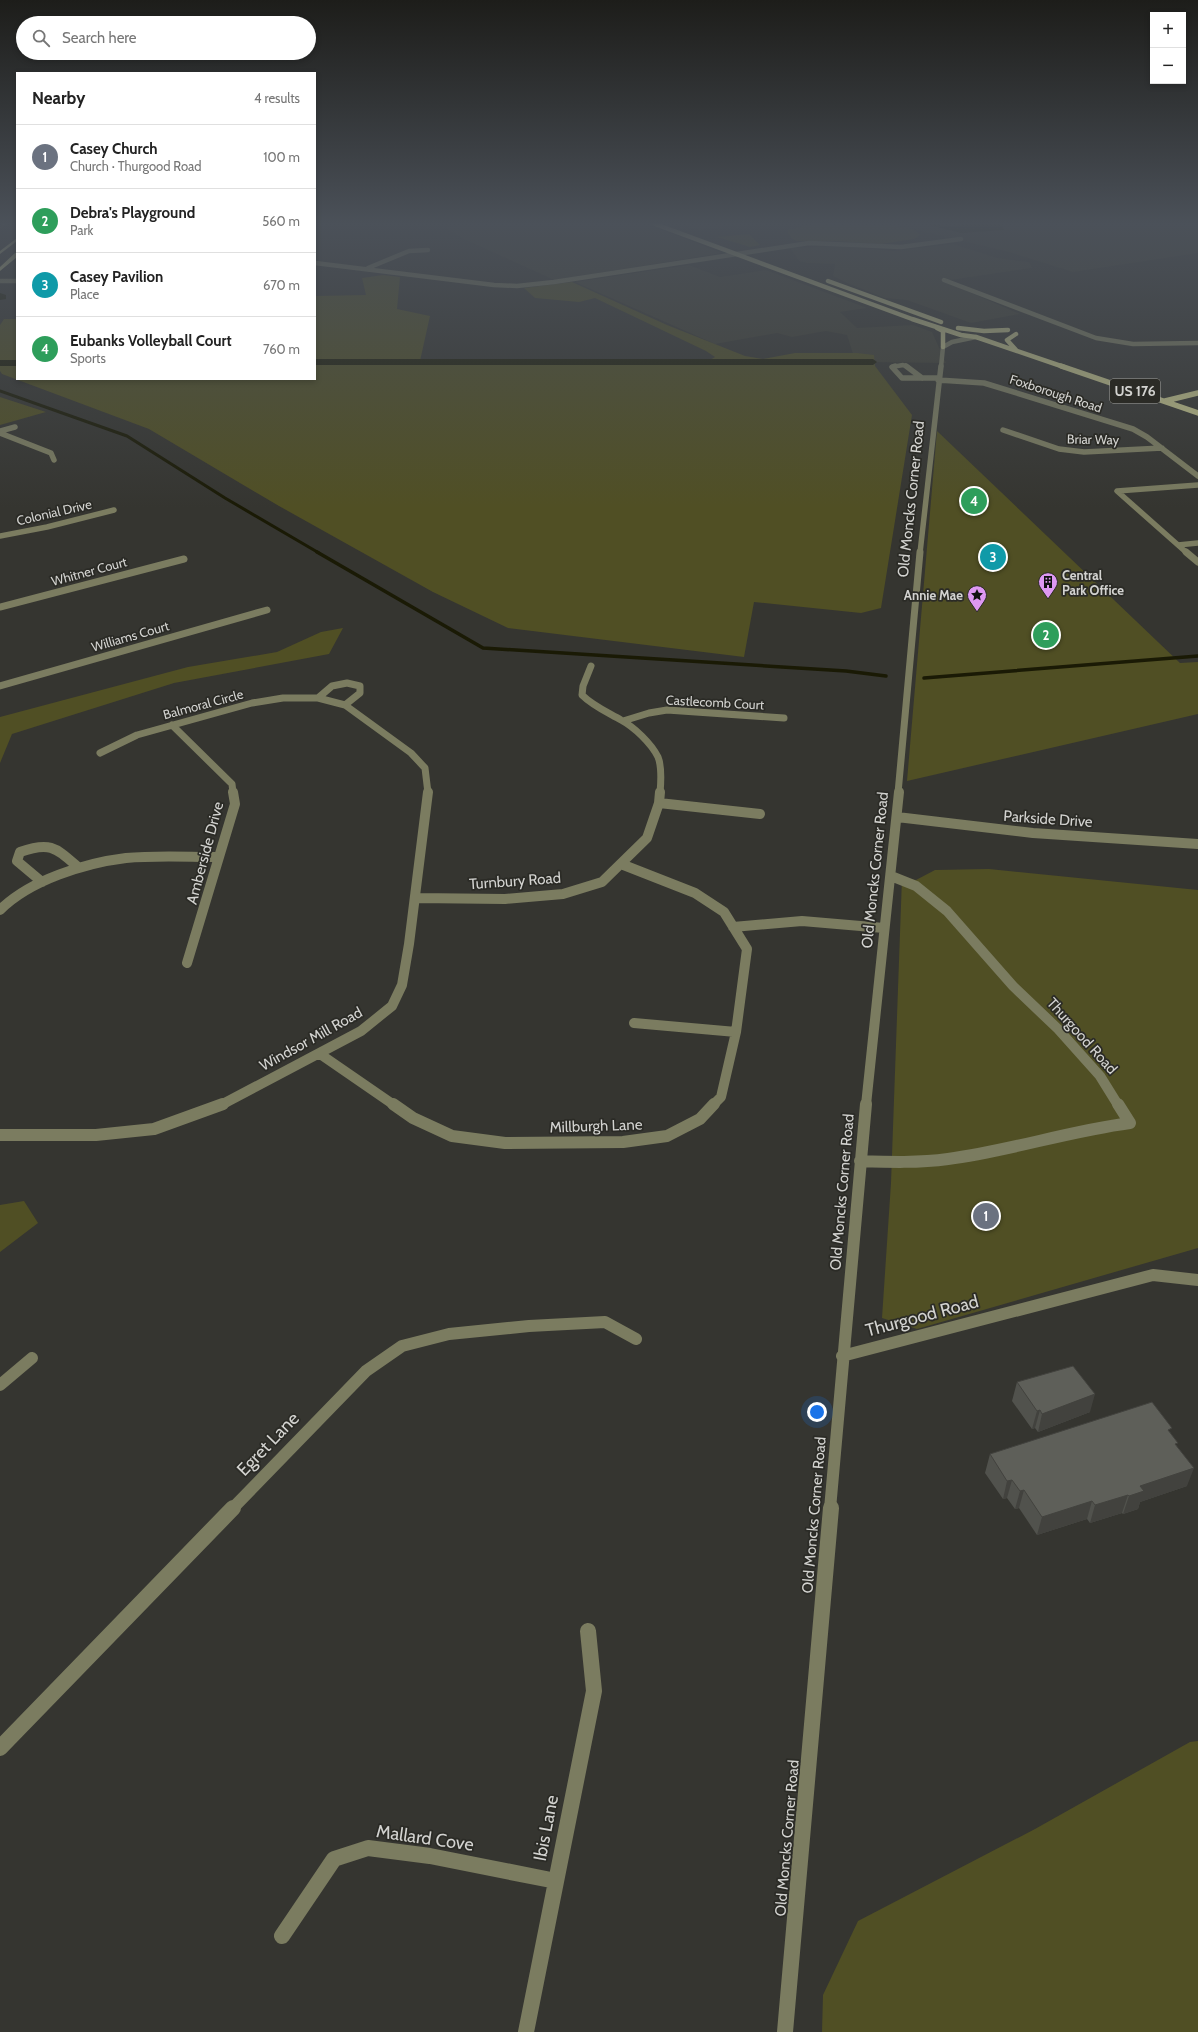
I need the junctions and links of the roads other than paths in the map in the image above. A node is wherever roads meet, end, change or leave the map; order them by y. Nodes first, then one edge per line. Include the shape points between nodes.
1 (912, 319) edge
2 (933, 319) edge
3 (1046, 319) edge
4 (944, 323) dead end
5 (951, 325) dead end
6 (937, 328) junction
7 (958, 328) junction
8 (1008, 330) dead end
9 (1016, 334) dead end
10 (976, 337) junction
11 (984, 340) junction
12 (1198, 343) edge
13 (957, 347) dead end
14 (1018, 351) junction
15 (944, 352) junction
16 (922, 378) junction
17 (939, 379) junction
18 (1198, 393) edge
19 (1164, 402) junction
20 (1198, 413) edge
21 (15, 427) dead end
22 (1003, 430) dead end
23 (0, 432) edge
24 (1162, 448) junction
25 (54, 460) dead end
26 (1198, 476) edge
27 (1198, 485) edge
28 (114, 510) dead end
29 (0, 536) edge
30 (1198, 543) edge
31 (1178, 545) junction
32 (184, 559) dead end
33 (1198, 562) edge
34 (0, 607) edge
35 (268, 610) dead end
36 (591, 666) dead end
37 (0, 686) edge
38 (318, 698) junction
39 (345, 705) junction
40 (784, 718) dead end
41 (623, 721) junction
42 (172, 725) junction
43 (100, 753) dead end
44 (659, 803) junction
45 (760, 814) dead end
46 (896, 818) junction
47 (1198, 844) edge
48 (218, 857) junction
49 (621, 864) junction
50 (79, 868) junction
51 (891, 876) junction
52 (42, 882) junction
53 (416, 898) junction
54 (0, 910) edge
55 (733, 927) junction
56 (884, 928) junction
57 (187, 963) dead end
58 (634, 1023) dead end
59 (736, 1032) junction
60 (320, 1054) junction
61 (0, 1135) edge
62 (860, 1161) junction
63 (1198, 1280) edge
64 (636, 1339) dead end
65 (842, 1356) junction
66 (32, 1358) dead end
67 (0, 1385) edge
68 (588, 1632) dead end
69 (0, 1748) edge
70 (556, 1881) junction
71 (282, 1936) dead end
72 (526, 2032) edge
73 (785, 2032) edge

1 - 6 main road, US 176
2 - 4 main road
3 - 12 street via 1096,338 1133,344
5 - 7 main road
6 - 10 main road, US 176
6 - 15 main road via 943,331
7 - 8 main road
7 - 10 main road
9 - 14 main road via 1007,340
10 - 11 main road, US 176
10 - 15 street via 952,342
11 - 13 street
11 - 14 main road, US 176
14 - 19 main road, US 176
15 - 17 street, Old Moncks Corner Road
16 - 16 street, Foxborough Road via 902,378 892,367 902,364 910,367 914,374
16 - 17 street, Foxborough Road
17 - 24 street, Foxborough Road via 984,382 1014,390 1133,429
17 - 46 street, Old Moncks Corner Road
18 - 19 main road
19 - 20 main road, US 176
21 - 23 street
22 - 24 street, Briar Way via 1059,449 1106,451
23 - 25 street via 51,452
24 - 26 street, Foxborough Road
27 - 31 street via 1117,491
28 - 29 street, Colonial Drive
30 - 31 street
31 - 33 street
32 - 34 street, Whitner Court
35 - 37 street, Williams Court
36 - 41 street, Turnbury Road via 582,695 589,702
38 - 39 street, Balmoral Circle
38 - 39 street via 329,686 342,683 360,686 360,693
38 - 42 street, Balmoral Circle via 283,698 252,703
39 - 53 street, Windsor Mill Road via 411,753 425,768 429,788
40 - 41 street, Castlecomb Court via 667,710
41 - 44 street, Turnbury Road via 646,740 658,757 661,780
42 - 43 street, Balmoral Circle via 137,735
42 - 48 street, Amberside Drive via 232,784 235,804
44 - 45 street
44 - 49 street, Turnbury Road via 647,838
46 - 47 street, Parkside Drive via 1034,833
46 - 51 street, Old Moncks Corner Road
48 - 50 street via 126,858
48 - 57 street, Amberside Drive
49 - 53 street, Turnbury Road via 602,882 563,894 504,899
49 - 55 street, Millburgh Lane via 695,893 724,912
50 - 52 street
50 - 52 street via 53,846 39,845 20,852 17,861
51 - 56 street, Old Moncks Corner Road
51 - 62 street, Thurgood Road via 916,886 947,911 1013,986 1058,1029 1100,1076 1130,1123 1094,1127 960,1157 906,1163
52 - 54 street via 11,899
53 - 60 street, Windsor Mill Road via 402,985 392,1006 361,1031
55 - 56 street via 802,921
55 - 59 street, Millburgh Lane via 747,949
56 - 62 street, Old Moncks Corner Road
58 - 59 street
59 - 60 street, Millburgh Lane via 721,1097 700,1119 667,1136 623,1142 505,1143 452,1136 413,1118
60 - 61 street, Windsor Mill Road via 215,1108 154,1128 96,1135
62 - 65 street, Old Moncks Corner Road
63 - 65 street, Thurgood Road via 1153,1275
64 - 69 street, Egret Lane via 606,1322 449,1334 402,1346 366,1371
65 - 73 street, Old Moncks Corner Road
66 - 67 street
68 - 70 street, Ibis Lane via 594,1691
70 - 71 street, Mallard Cove via 430,1856 368,1848 334,1859
70 - 72 street, Ibis Lane

